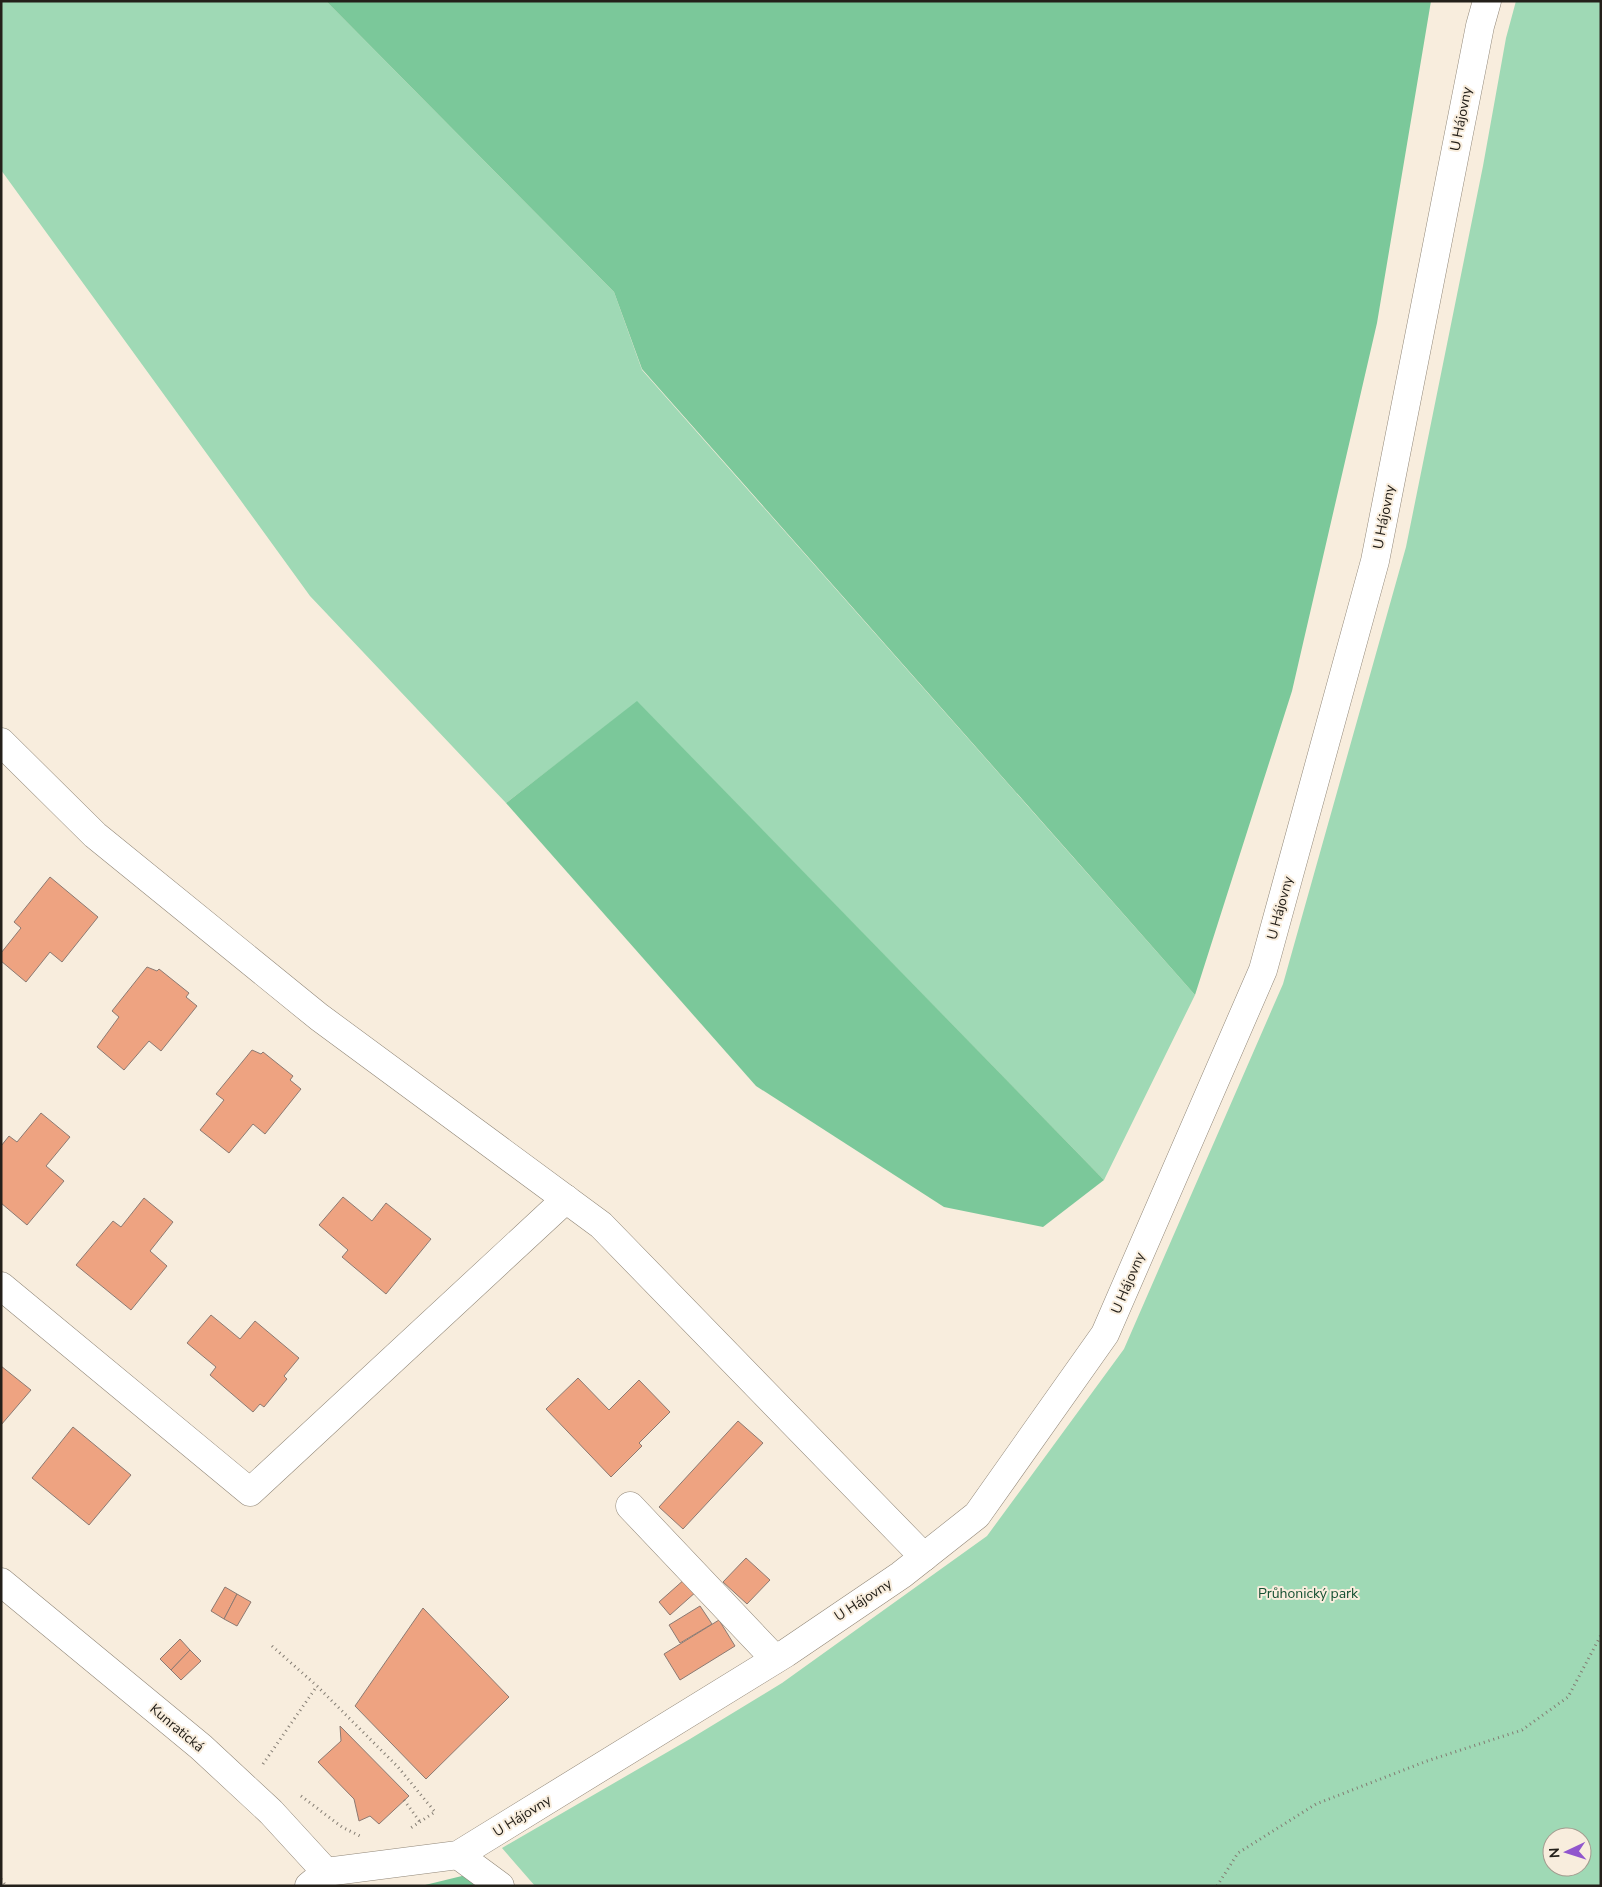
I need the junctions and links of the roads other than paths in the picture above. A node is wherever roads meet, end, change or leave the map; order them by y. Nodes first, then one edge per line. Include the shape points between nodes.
1 (1487, 1) edge
2 (1, 742) edge
3 (566, 1199) junction
4 (1, 1286) edge
5 (630, 1506) dead end
6 (924, 1557) junction
7 (1, 1582) edge
8 (775, 1659) junction
9 (458, 1855) junction
10 (317, 1879) edge
11 (500, 1886) edge

1 - 6 street, U Hájovny via 1375,561 1263,970 1105,1334 976,1515
2 - 3 street via 95,835 296,998
3 - 4 street via 250,1492
3 - 6 street via 601,1225
5 - 8 street
6 - 8 street, U Hájovny
7 - 10 street, Kunratická via 201,1747 271,1812
8 - 9 street, U Hájovny
9 - 10 street, U Hájovny
9 - 11 street

